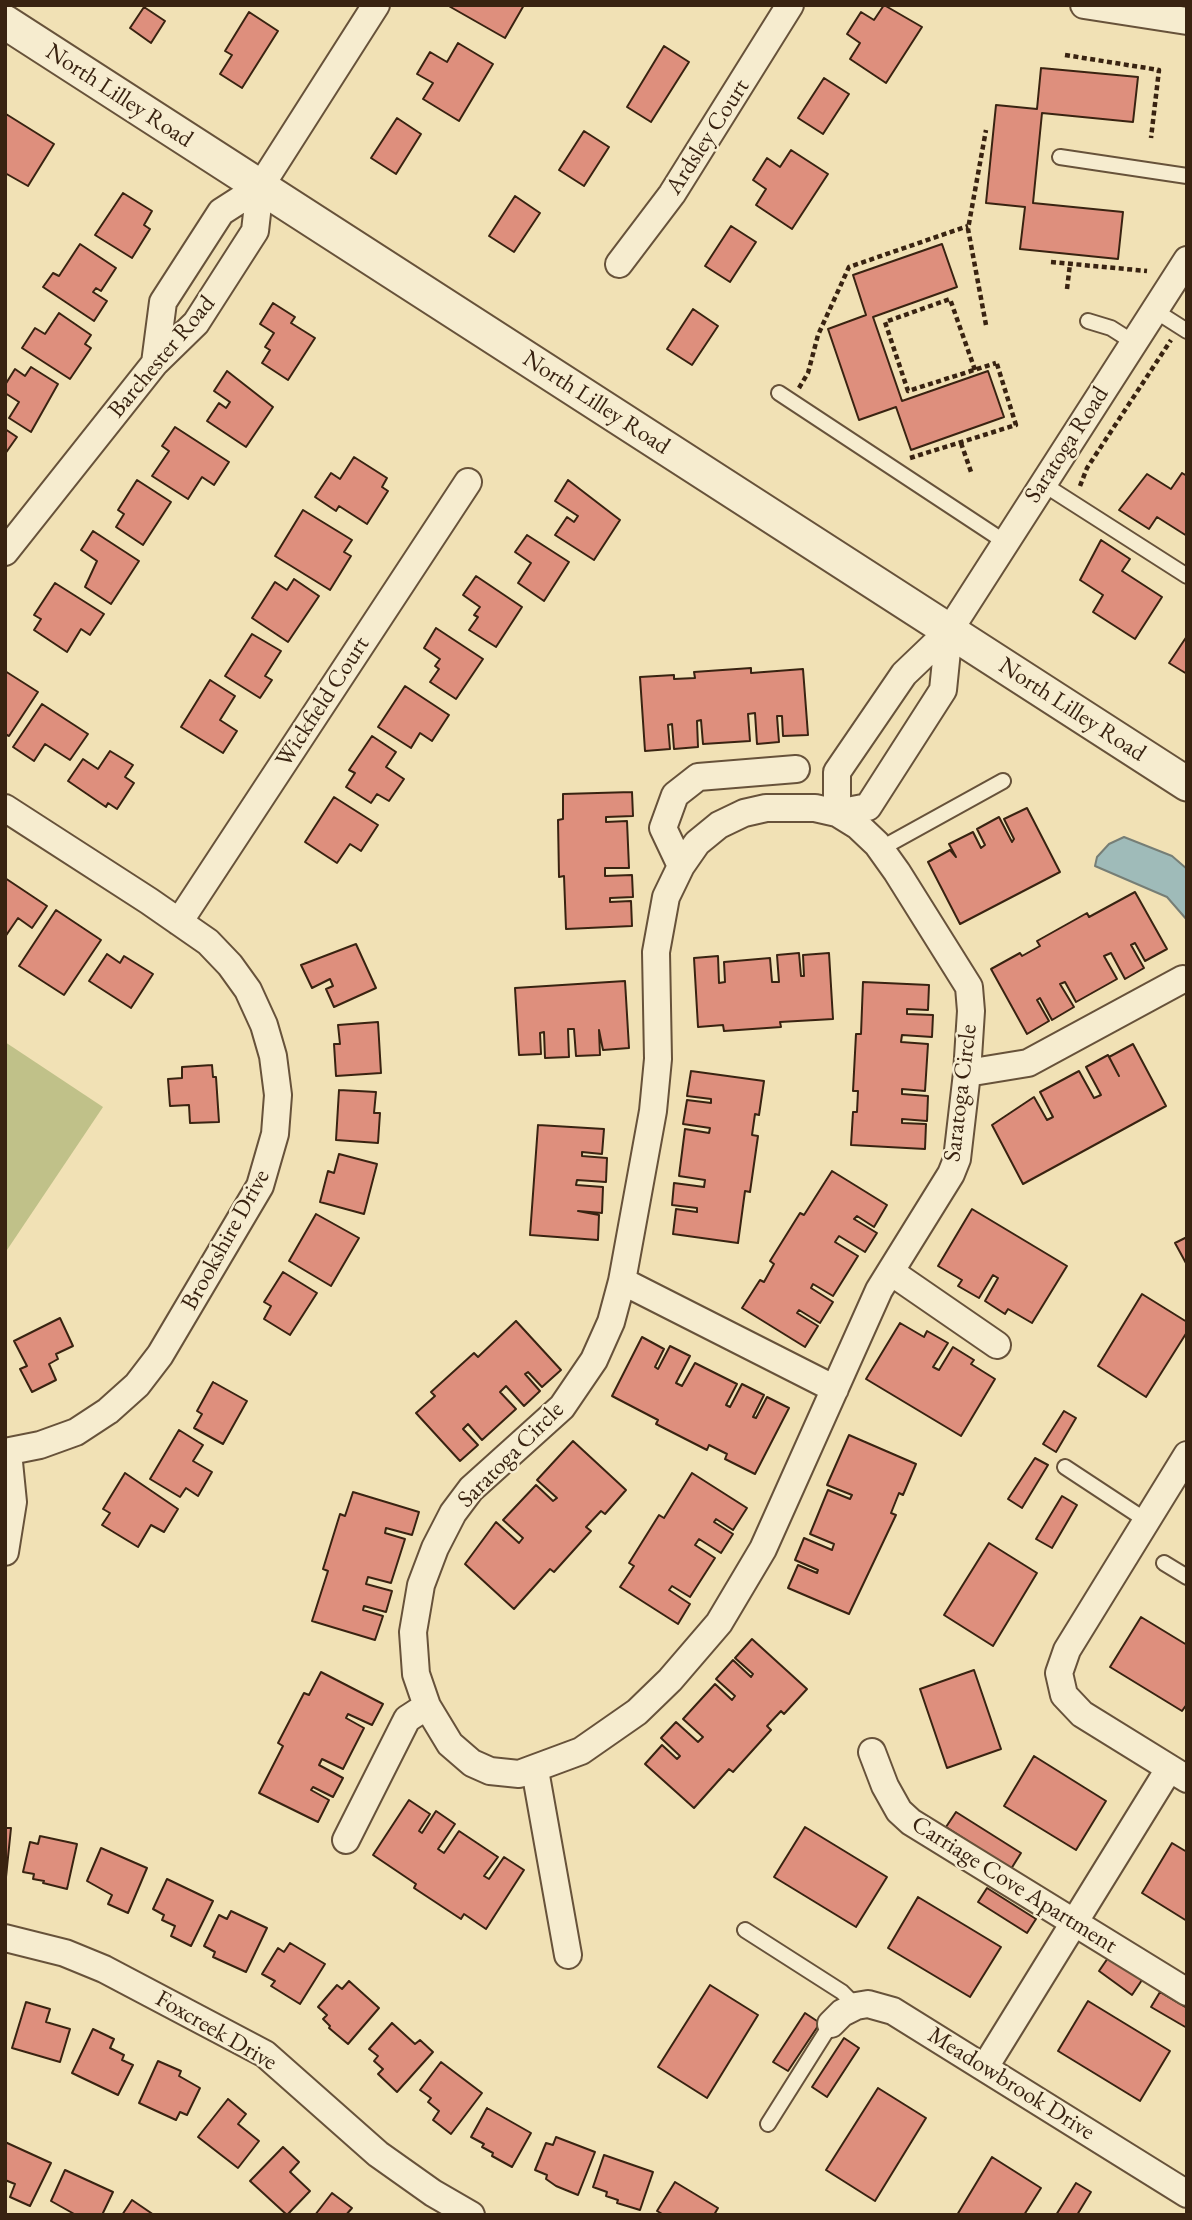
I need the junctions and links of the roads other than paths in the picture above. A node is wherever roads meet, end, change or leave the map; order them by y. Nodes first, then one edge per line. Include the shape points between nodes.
1 (376, 5) edge
2 (790, 5) edge
3 (1084, 5) edge
4 (1187, 21) edge
5 (5, 22) edge
6 (1060, 158) dead end
7 (1187, 176) edge
8 (260, 187) junction
9 (1187, 260) edge
10 (619, 264) dead end
11 (1154, 310) junction
12 (1088, 321) dead end
13 (1183, 329) edge
14 (1133, 342) junction
15 (155, 363) junction
16 (779, 393) dead end
17 (468, 482) dead end
18 (1043, 484) junction
19 (1005, 542) junction
20 (5, 552) edge
21 (1187, 576) edge
22 (949, 631) junction
23 (796, 769) dead end
24 (1003, 781) dead end
25 (1187, 784) edge
26 (5, 808) edge
27 (837, 813) junction
28 (880, 849) junction
29 (681, 866) junction
30 (179, 922) junction
31 (1183, 979) dead end
32 (967, 1073) junction
33 (891, 1272) junction
34 (622, 1281) junction
35 (997, 1345) dead end
36 (835, 1389) junction
37 (7, 1452) edge
38 (1187, 1455) edge
39 (1065, 1467) dead end
40 (1147, 1521) junction
41 (5, 1552) edge
42 (1164, 1563) dead end
43 (1187, 1577) edge
44 (427, 1706) junction
45 (873, 1752) dead end
46 (535, 1770) junction
47 (1178, 1774) edge
48 (346, 1840) dead end
49 (1072, 1923) junction
50 (745, 1930) dead end
51 (5, 1938) edge
52 (569, 1955) dead end
53 (1187, 1992) edge
54 (856, 2006) junction
55 (831, 2024) joint
56 (985, 2067) junction
57 (768, 2124) dead end
58 (1187, 2194) edge
59 (471, 2215) edge

1 - 8 street, Barchester Road
2 - 10 street, Ardsley Court via 672,194
3 - 4 street
5 - 8 street, North Lilley Road
6 - 7 lane
8 - 15 street, Barchester Road via 255,232 196,323
8 - 15 street via 221,212 163,302
8 - 22 street, North Lilley Road
9 - 11 street, Saratoga Road
11 - 13 lane
11 - 14 street, Saratoga Road
12 - 14 lane
14 - 18 street, Saratoga Road
15 - 20 street, Barchester Road
16 - 19 lane
17 - 30 street, Wickfield Court
18 - 19 street, Saratoga Road
18 - 21 lane
19 - 22 street, Saratoga Road
22 - 25 street, North Lilley Road
22 - 27 street via 904,674 837,772
22 - 27 street, Saratoga Circle via 943,690 936,702 868,807
23 - 29 street via 698,777 675,795 663,828
24 - 28 lane
26 - 30 street, Brookshire Drive
27 - 28 street, Saratoga Circle via 858,826
27 - 29 street, Saratoga Circle via 766,808 744,813 697,843
28 - 32 street, Saratoga Circle via 969,987
29 - 34 street, Saratoga Circle via 658,929 658,1059
30 - 37 street, Brookshire Drive via 230,965 264,1025 278,1094 268,1164 246,1214 137,1385 76,1432
31 - 32 street via 1028,1063
32 - 33 street, Saratoga Circle via 954,1167
33 - 35 street
33 - 36 street, Saratoga Circle via 845,1360
34 - 36 street
34 - 44 street, Saratoga Circle via 611,1322 581,1382 562,1407 471,1489 435,1548 421,1585 413,1632 416,1674
36 - 46 street, Saratoga Circle via 763,1549 719,1623 637,1712 581,1751
37 - 41 street via 13,1502
38 - 40 street
39 - 40 lane
40 - 47 street via 1067,1650 1060,1683 1064,1695 1082,1714
42 - 43 lane
44 - 46 street, Saratoga Circle via 450,1744 472,1763 504,1774
44 - 48 street via 407,1719
45 - 49 street, Carriage Cove Apartment via 885,1786 911,1822
46 - 52 street
47 - 49 street
49 - 53 street, Carriage Cove Apartment
49 - 56 street
50 - 54 lane via 842,1992
51 - 59 street, Foxcreek Drive via 65,1953 104,1969 265,2054 378,2154
54 - 55 street
54 - 56 street, Meadowbrook Drive via 893,2011
55 - 57 lane
56 - 58 street, Meadowbrook Drive

